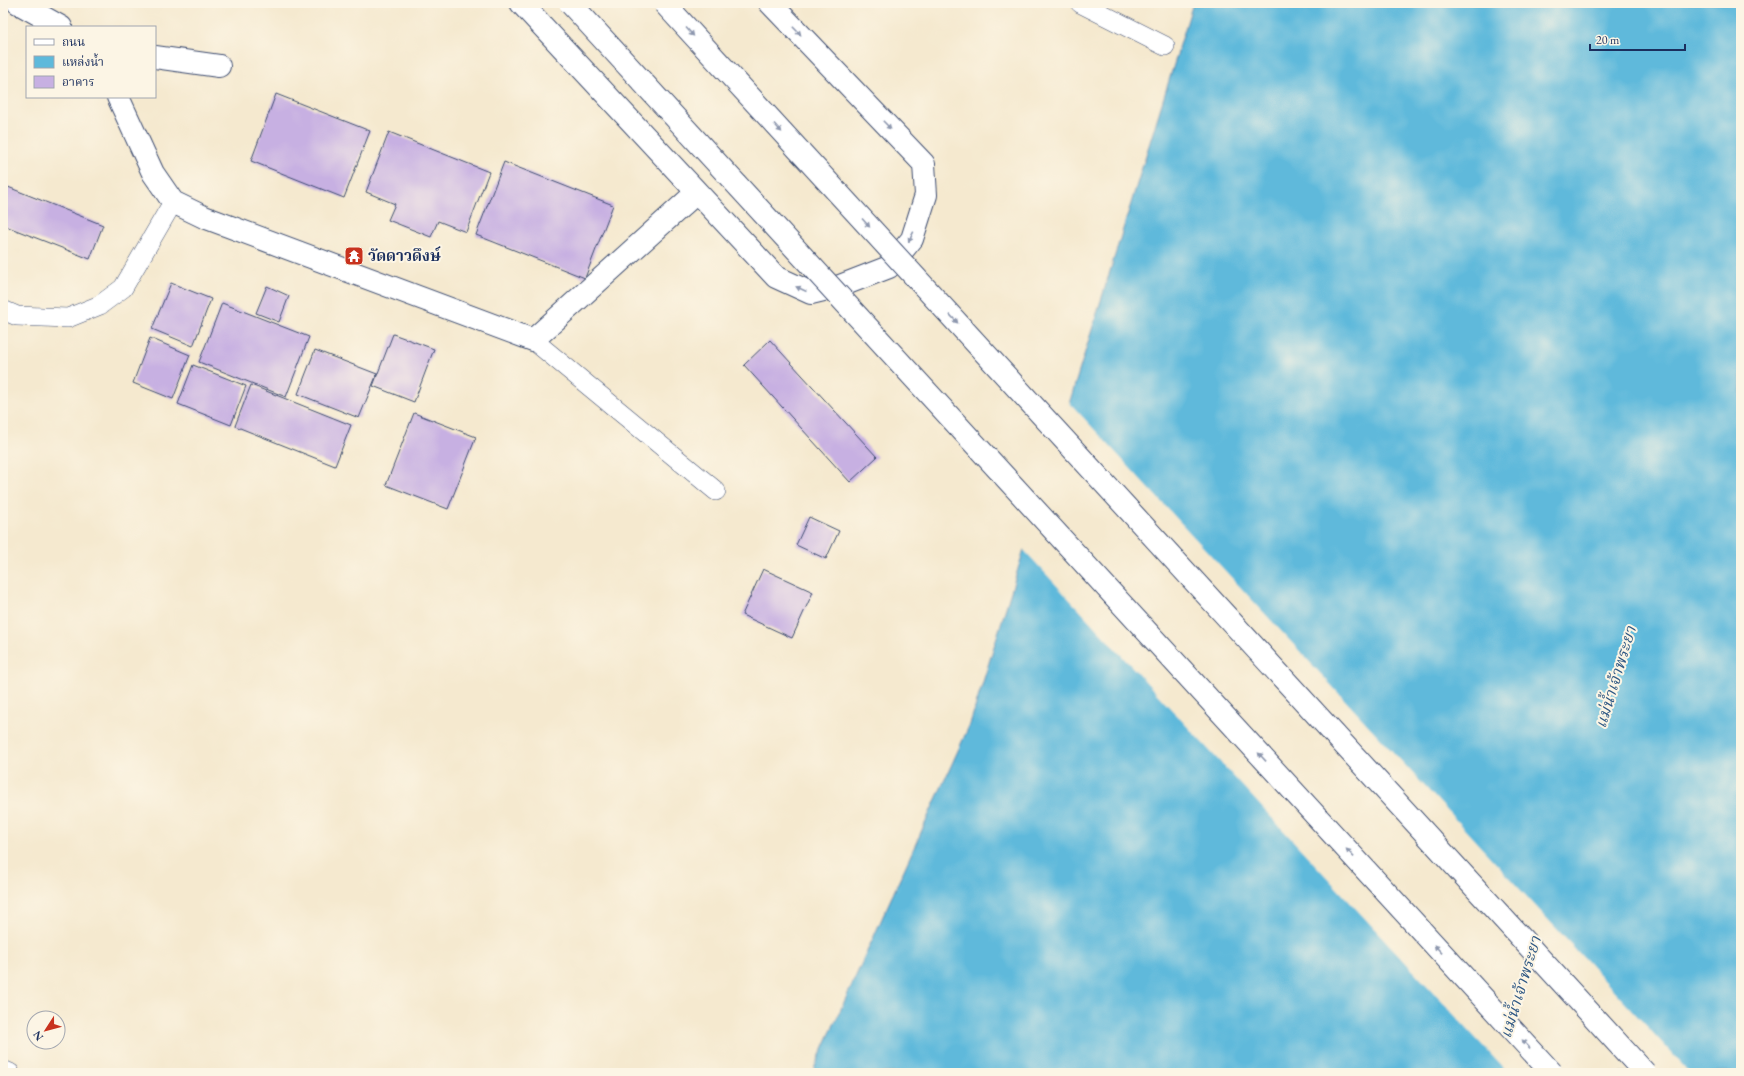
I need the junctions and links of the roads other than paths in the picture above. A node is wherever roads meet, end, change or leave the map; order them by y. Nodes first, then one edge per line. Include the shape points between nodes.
1 (18, 3) edge
2 (521, 3) edge
3 (570, 3) edge
4 (664, 3) edge
5 (770, 3) edge
6 (1080, 3) edge
7 (59, 26) edge
8 (1165, 46) dead end
9 (156, 57) edge
10 (219, 66) dead end
11 (118, 98) edge
12 (696, 193) junction
13 (173, 202) junction
14 (3, 310) edge
15 (533, 340) junction
16 (716, 491) dead end
17 (3, 1070) edge
18 (10, 1073) edge
19 (1552, 1073) edge
20 (1645, 1073) edge

1 - 7 main road
2 - 12 main road
19 -> 3 main road, bridge
4 -> 20 main road, bridge
5 -> 12 main road via 924,164 926,195 912,239 889,267 840,286 811,293 776,277
6 - 8 lane
9 - 10 main road
11 - 13 main road via 154,173
12 - 15 main road
13 - 14 lane via 123,288 100,305 68,318 17,316
13 - 15 main road via 211,219
15 - 16 lane
17 - 18 lane

